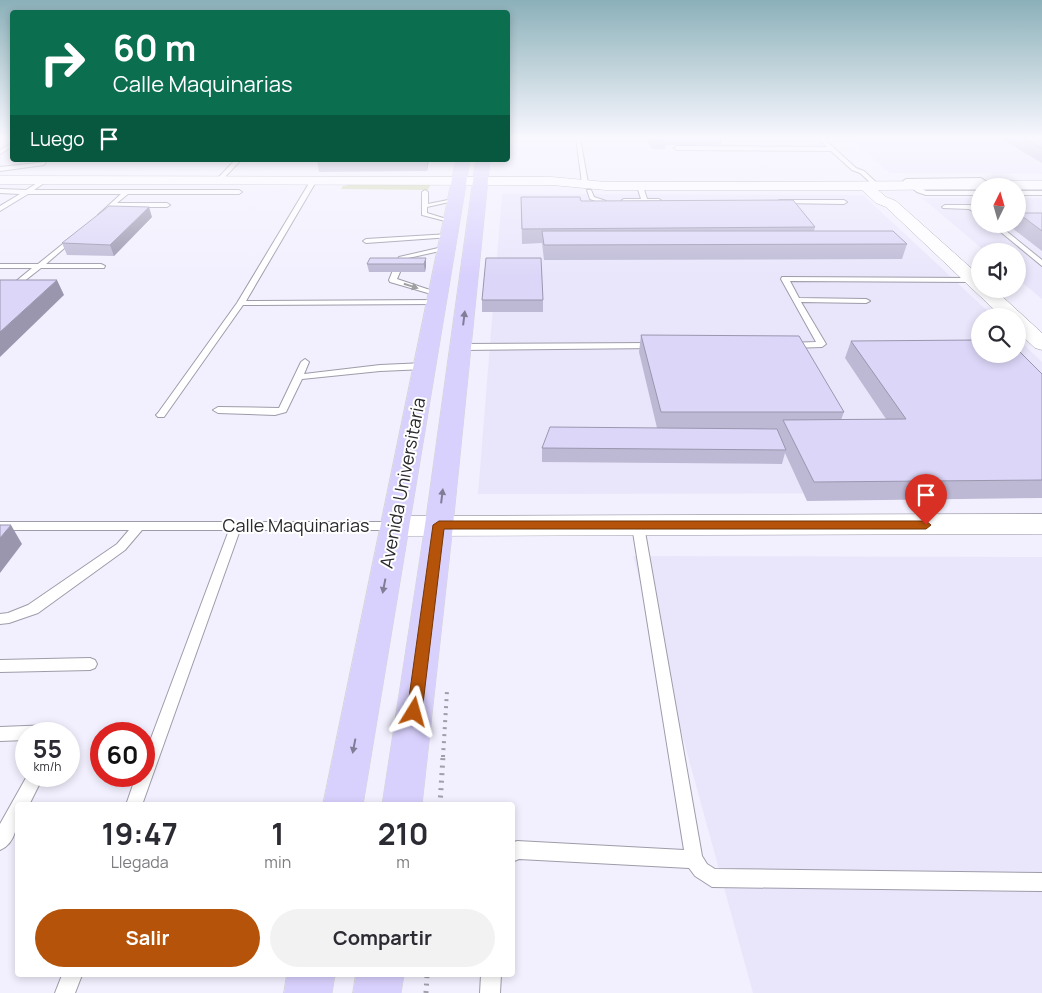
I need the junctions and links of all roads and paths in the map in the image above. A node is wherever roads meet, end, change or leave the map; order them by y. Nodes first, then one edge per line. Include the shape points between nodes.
1 (39, 183) edge
2 (207, 183) edge
3 (270, 183) edge
4 (586, 183) edge
5 (868, 183) edge
6 (924, 183) edge
7 (945, 183) edge
8 (871, 185) junction
9 (910, 185) junction
10 (1042, 185) edge
11 (310, 186) junction
12 (640, 186) junction
13 (1026, 186) edge
14 (587, 187) junction
15 (971, 187) edge
16 (971, 190) edge
17 (0, 192) edge
18 (27, 192) junction
19 (126, 192) junction
20 (239, 192) junction
21 (1026, 193) edge
22 (1042, 193) edge
23 (463, 197) edge
24 (425, 199) junction
25 (624, 201) edge
26 (644, 201) junction
27 (663, 201) edge
28 (777, 202) edge
29 (844, 202) dead end
30 (112, 205) junction
31 (166, 205) dead end
32 (945, 207) dead end
33 (971, 208) edge
34 (0, 209) edge
35 (608, 213) edge
36 (90, 224) edge
37 (83, 230) edge
38 (1005, 233) edge
39 (366, 241) dead end
40 (1042, 264) edge
41 (0, 266) edge
42 (39, 266) junction
43 (101, 266) dead end
44 (971, 278) edge
45 (18, 284) edge
46 (971, 285) edge
47 (437, 298) junction
48 (993, 298) edge
49 (796, 300) junction
50 (866, 301) dead end
51 (240, 303) junction
52 (1003, 308) edge
53 (1026, 329) edge
54 (1042, 344) edge
55 (660, 346) edge
56 (779, 346) edge
57 (460, 349) junction
58 (426, 359) junction
59 (305, 362) dead end
60 (298, 377) junction
61 (218, 410) dead end
62 (161, 415) dead end
63 (1042, 524) edge
64 (439, 525) junction
65 (0, 526) edge
66 (139, 526) junction
67 (236, 526) junction
68 (396, 526) junction
69 (638, 526) junction
70 (0, 619) edge
71 (90, 664) dead end
72 (0, 666) edge
73 (15, 733) edge
74 (0, 734) edge
75 (30, 787) edge
76 (22, 802) edge
77 (135, 802) edge
78 (344, 802) edge
79 (402, 802) edge
80 (15, 814) edge
81 (0, 841) edge
82 (515, 851) edge
83 (694, 859) junction
84 (1042, 882) edge
85 (71, 977) edge
86 (311, 977) edge
87 (380, 977) edge
88 (427, 977) edge
89 (491, 977) edge
90 (65, 993) edge
91 (308, 993) edge
92 (378, 993) edge
93 (426, 993) edge
94 (490, 993) edge

1 - 18 lane
2 - 20 street
3 - 11 street
4 - 14 lane
5 - 8 lane
6 - 9 street
7 - 15 street
8 - 9 street
8 - 12 street
8 - 44 street via 882,200 891,204
9 - 16 lane via 926,193
10 - 13 street
11 - 20 street
11 - 23 street
11 - 24 street
11 - 51 lane
12 - 14 street
12 - 26 lane
14 - 23 street via 565,192
14 - 35 lane via 592,198 604,202
17 - 18 lane
18 - 19 lane
18 - 34 lane
19 - 20 lane
19 - 30 lane
21 - 22 lane
23 - 24 street
23 - 24 lane via 424,214
23 - 39 lane
23 - 47 main road, Avenida Universitaria
23 -> 47 lane via 401,258 393,280
57 -> 23 main road, Avenida Universitaria
25 - 26 lane
26 - 27 lane
28 - 29 lane
30 - 31 lane
30 - 36 lane
32 - 33 lane
37 - 42 lane
38 - 40 lane
41 - 42 lane
42 - 43 lane
42 - 45 lane
46 - 49 lane via 786,279
47 - 51 lane
47 - 58 main road, Avenida Universitaria
48 - 52 street
49 - 50 lane
49 - 56 lane via 822,344
51 - 62 lane
53 - 54 street
55 - 57 lane
57 - 58 main road
64 -> 57 main road, Avenida Universitaria
58 - 60 lane via 380,368
58 - 68 main road, Avenida Universitaria
59 - 60 lane
60 - 61 lane via 283,410
63 - 69 street, Calle Maquinarias
64 - 68 street, Calle Maquinarias
64 - 69 street, Calle Maquinarias
64 - 79 main road, Avenida Universitaria
65 - 66 lane, Calle Maquinarias
66 - 67 lane, Calle Maquinarias
66 - 70 lane via 121,547 33,609
67 - 68 lane, Calle Maquinarias
67 - 77 lane
68 -> 78 main road, Avenida Universitaria
69 - 83 lane
71 - 72 lane
73 - 74 lane
75 - 76 lane
80 - 81 lane
82 - 83 lane
83 - 84 lane via 712,878
85 - 90 lane
86 - 91 main road
87 - 92 main road
88 - 93 path
89 - 94 lane

